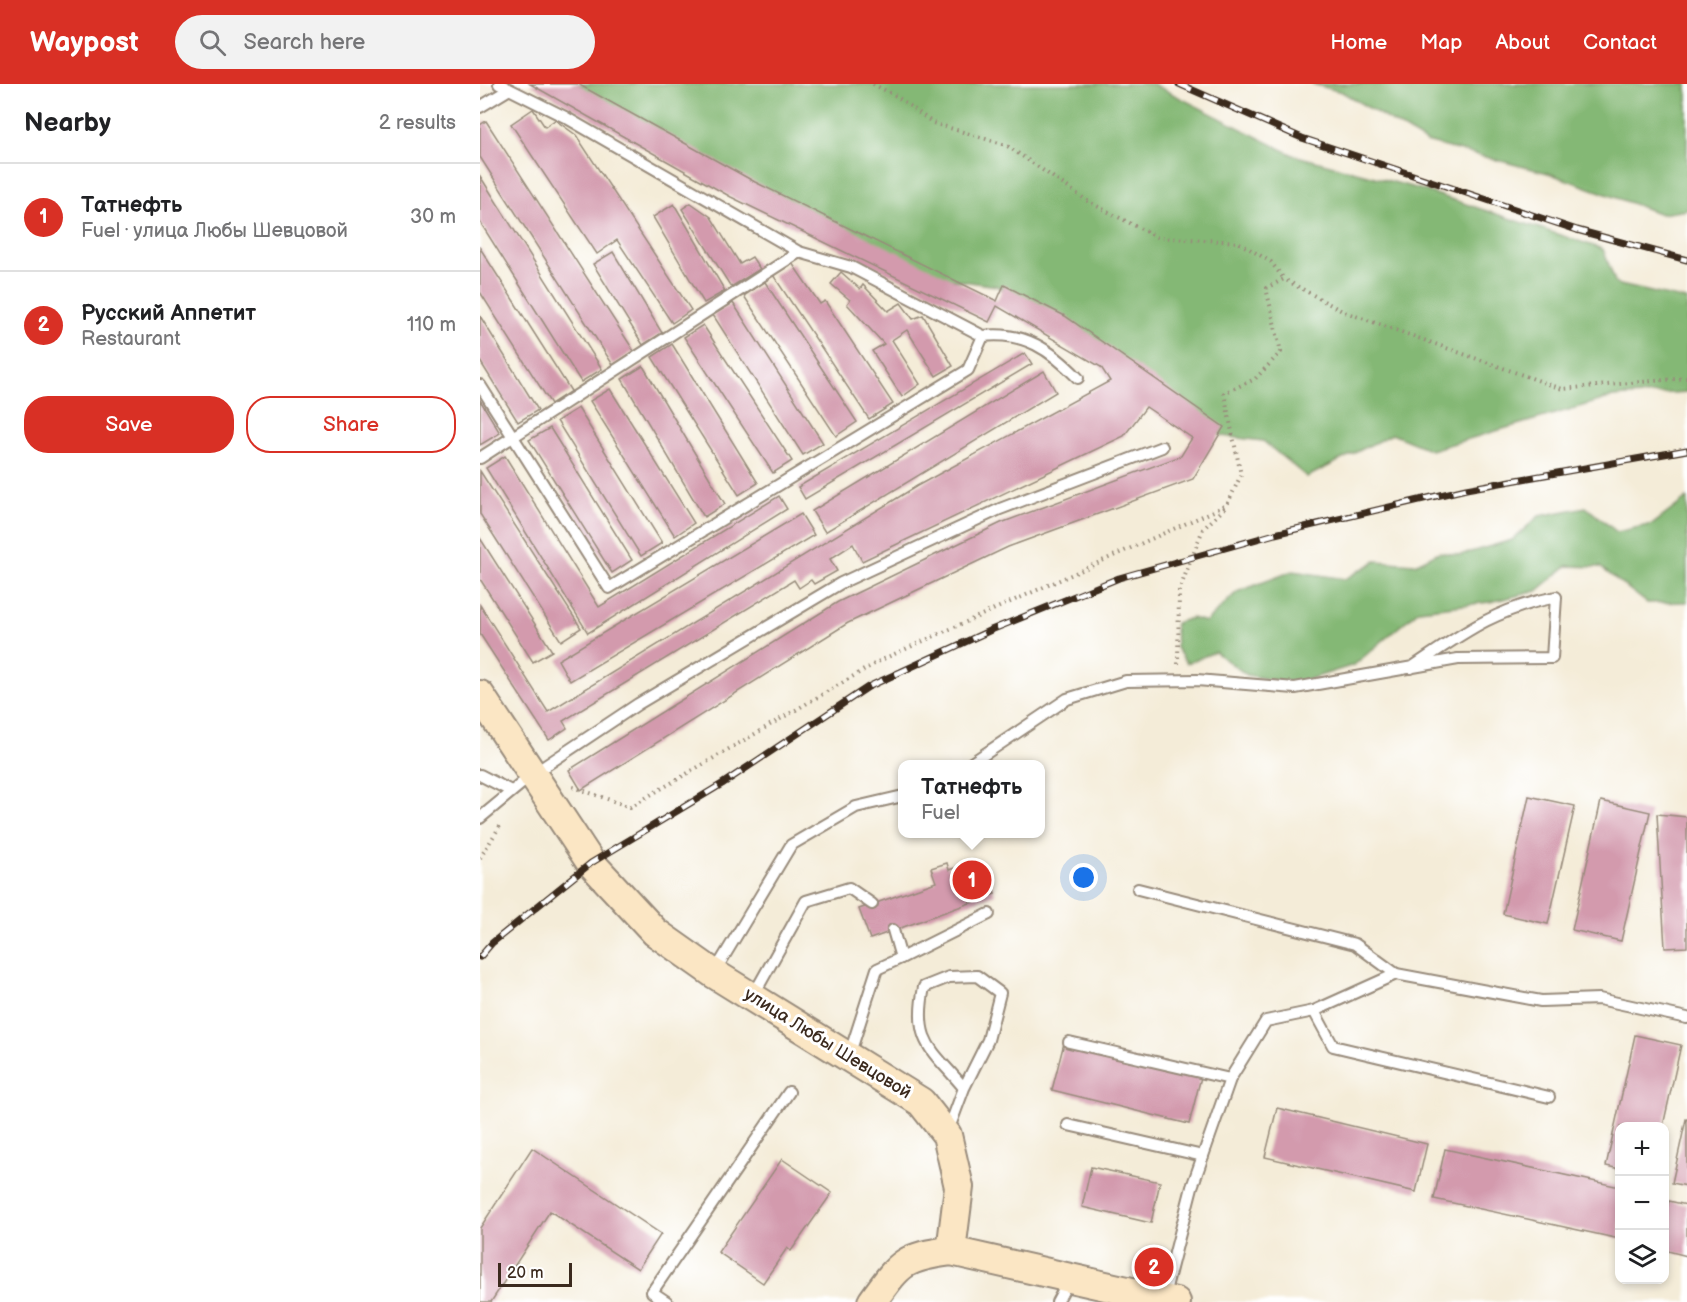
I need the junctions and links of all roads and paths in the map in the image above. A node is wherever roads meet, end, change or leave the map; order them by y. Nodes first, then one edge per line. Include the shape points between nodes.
1 (873, 84) edge
2 (503, 87) edge
3 (480, 108) edge
4 (799, 252) junction
5 (1284, 279) junction
6 (983, 336) junction
7 (1078, 378) dead end
8 (1687, 378) edge
9 (480, 385) edge
10 (512, 437) junction
11 (1162, 447) dead end
12 (480, 458) edge
13 (1227, 505) junction
14 (1411, 668) junction
15 (1177, 680) junction
16 (480, 695) edge
17 (977, 760) edge
18 (533, 774) junction
19 (480, 775) edge
20 (511, 791) junction
21 (898, 797) edge
22 (480, 819) edge
23 (1138, 889) dead end
24 (872, 904) dead end
25 (989, 914) dead end
26 (892, 930) dead end
27 (901, 958) junction
28 (713, 973) junction
29 (1396, 974) junction
30 (753, 996) junction
31 (1314, 1011) junction
32 (1687, 1018) edge
33 (1069, 1042) dead end
34 (849, 1057) junction
35 (1230, 1079) junction
36 (964, 1088) junction
37 (789, 1092) dead end
38 (1549, 1096) dead end
39 (1068, 1125) dead end
40 (946, 1135) junction
41 (1203, 1156) junction
42 (951, 1251) junction
43 (1071, 1278) junction
44 (1169, 1300) edge
45 (667, 1302) edge
46 (872, 1302) edge
47 (1057, 1302) edge

1 - 5 path via 933,123 1005,145 1089,202 1157,237 1238,242 1271,262
2 - 3 lane
2 - 4 lane via 565,117
4 - 6 lane via 851,267
4 - 10 lane
5 - 8 path via 1342,311 1562,389
5 - 13 path via 1266,288 1281,352 1255,380 1224,393 1241,475
6 - 7 lane via 1005,333 1030,341 1060,359
6 - 10 lane via 968,370 609,588
9 - 10 lane
10 - 12 lane
11 - 18 lane via 1000,509 841,583 638,704
13 - 15 path via 1203,529 1179,591
13 - 18 path via 881,660 630,807
14 - 14 lane via 1458,659 1552,658 1556,597 1521,604 1475,624
14 - 15 lane via 1295,688
15 - 17 lane via 1126,681 1067,699
16 - 18 street, улица Любы Шевцовой
18 - 20 lane
18 - 28 street, улица Любы Шевцовой via 591,863 655,932
19 - 20 lane
20 - 22 lane
21 - 28 lane via 856,807 791,845
23 - 29 lane via 1355,944
24 - 30 lane via 849,888 806,901
25 - 27 lane
26 - 27 lane
27 - 34 lane via 877,969
28 - 30 street, улица Любы Шевцовой
29 - 31 lane
29 - 32 lane via 1541,1001 1599,999
30 - 34 street, улица Любы Шевцовой
31 - 35 lane via 1266,1021
31 - 38 lane via 1333,1046
33 - 35 lane
34 - 40 street, улица Любы Шевцовой via 921,1102
35 - 41 lane
36 - 36 lane via 988,1040 1000,993 977,976 949,977 924,987 919,1011 923,1039
36 - 40 lane
37 - 45 lane via 652,1292
39 - 41 lane
40 - 42 street, улица Любы Шевцовой via 958,1187
41 - 44 lane via 1192,1187
42 - 43 street
42 - 46 street via 919,1255 895,1270
43 - 44 street
43 - 47 lane

